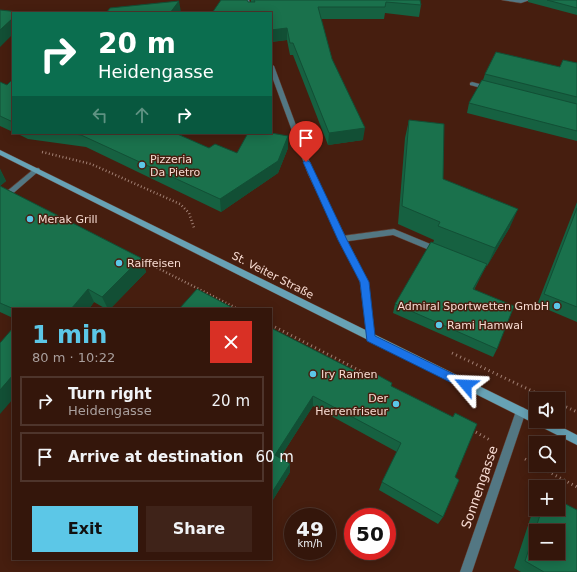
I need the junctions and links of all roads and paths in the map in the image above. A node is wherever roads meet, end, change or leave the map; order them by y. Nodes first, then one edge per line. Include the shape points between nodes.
1 (247, 0) edge
2 (504, 0) edge
3 (528, 0) edge
4 (252, 12) edge
5 (272, 69) edge
6 (472, 84) dead end
7 (495, 90) edge
8 (0, 152) edge
9 (41, 152) dead end
10 (37, 170) junction
11 (0, 200) edge
12 (195, 234) dead end
13 (342, 240) junction
14 (442, 252) edge
15 (135, 256) edge
16 (236, 308) edge
17 (272, 326) edge
18 (371, 338) junction
19 (446, 351) dead end
20 (375, 378) edge
21 (534, 392) edge
22 (565, 406) edge
23 (520, 411) junction
24 (577, 412) edge
25 (529, 416) edge
26 (465, 427) edge
27 (554, 428) edge
28 (577, 440) edge
29 (507, 449) junction
30 (529, 461) edge
31 (549, 472) edge
32 (577, 487) edge
33 (466, 572) edge

1 - 4 street
2 - 3 street
5 - 13 street via 311,174
6 - 7 street
8 - 10 main road, St. Veiter Straße
9 - 12 path via 91,164 180,204 189,212
10 - 11 street
10 - 18 main road, St. Veiter Straße
13 - 14 street via 394,232
13 - 18 street via 364,282
15 - 16 path
17 - 20 path
18 - 23 main road, St. Veiter Straße
19 - 21 path
22 - 24 path
23 - 25 main road, St. Veiter Straße
23 - 29 street, Sonnengasse
26 - 29 path
27 - 28 main road
29 - 30 path
29 - 33 street, Sonnengasse
31 - 32 path

